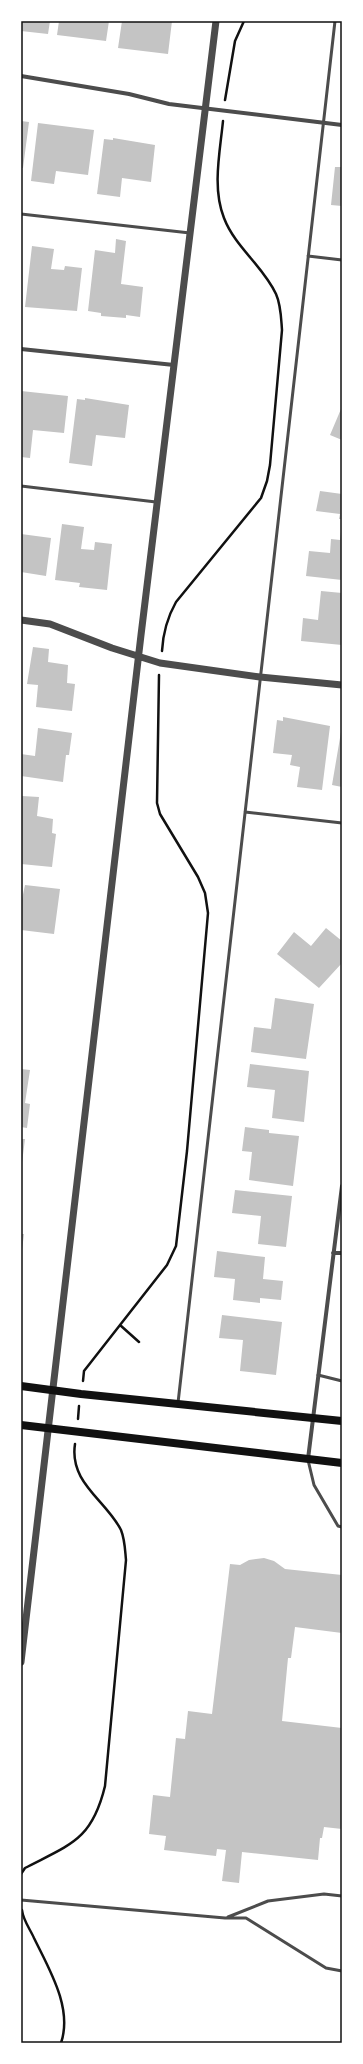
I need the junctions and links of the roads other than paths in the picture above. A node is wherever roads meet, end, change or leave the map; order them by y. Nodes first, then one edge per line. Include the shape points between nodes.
1 (216, 21) edge
2 (335, 21) edge
3 (21, 76) edge
4 (206, 109) junction
5 (323, 122) junction
6 (342, 125) edge
7 (21, 214) edge
8 (191, 233) junction
9 (308, 256) junction
10 (342, 260) edge
11 (21, 349) edge
12 (174, 365) junction
13 (21, 486) edge
14 (157, 502) junction
15 (21, 620) edge
16 (138, 656) junction
17 (260, 677) junction
18 (342, 685) edge
19 (245, 812) junction
20 (342, 823) edge
21 (342, 1186) edge
22 (333, 1253) junction
23 (342, 1254) edge
24 (318, 1375) junction
25 (342, 1381) edge
26 (21, 1386) edge
27 (53, 1390) junction
28 (178, 1404) junction
29 (313, 1418) junction
30 (342, 1421) edge
31 (21, 1425) edge
32 (48, 1428) junction
33 (308, 1460) junction
34 (342, 1463) edge
35 (342, 1527) edge
36 (21, 1662) edge
37 (342, 1896) edge
38 (21, 1900) edge
39 (225, 1918) junction
40 (342, 1971) edge

1 - 4 street
2 - 5 lane
3 - 4 street
4 - 5 street
4 - 8 street
5 - 6 street
5 - 9 lane
7 - 8 lane
8 - 12 street
9 - 10 lane
9 - 17 lane
11 - 12 street
12 - 14 street
13 - 14 lane
14 - 16 street
15 - 16 street via 50,624
16 - 17 street via 160,663
16 - 27 street
17 - 18 street
17 - 19 lane
19 - 20 lane
19 - 28 lane
21 - 22 street
22 - 23 street
22 - 24 street
24 - 25 lane
24 - 29 street
26 - 27 main road
27 - 28 main road
27 - 32 street
28 - 29 main road
29 - 30 main road
29 - 33 street
31 - 32 main road
32 - 33 main road
32 - 36 street
33 - 34 main road
33 - 35 lane via 314,1485 338,1526
37 - 39 lane via 324,1894 268,1901
38 - 39 lane
39 - 40 lane via 246,1918 326,1968

